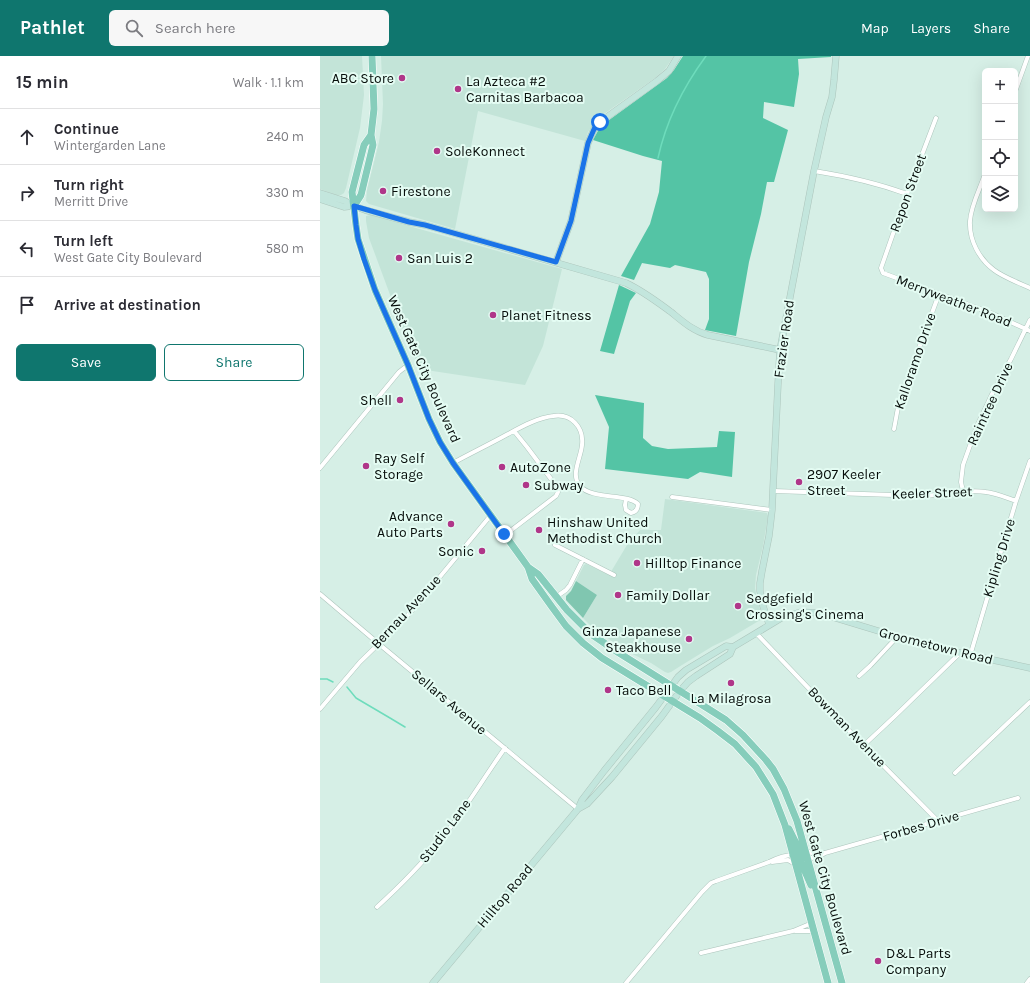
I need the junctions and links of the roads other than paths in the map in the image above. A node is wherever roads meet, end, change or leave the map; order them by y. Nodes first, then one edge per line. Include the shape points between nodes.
1 (372, 56) edge
2 (678, 56) edge
3 (836, 56) edge
4 (1028, 59) edge
5 (1018, 84) edge
6 (936, 118) dead end
7 (814, 171) junction
8 (984, 176) edge
9 (320, 193) edge
10 (907, 194) junction
11 (320, 199) edge
12 (354, 206) junction
13 (556, 262) junction
14 (881, 268) joint
15 (1030, 288) edge
16 (939, 294) junction
17 (1030, 320) edge
18 (1025, 329) junction
19 (1030, 331) edge
20 (780, 350) junction
21 (408, 365) junction
22 (894, 429) dead end
23 (514, 431) junction
24 (1030, 461) edge
25 (453, 463) junction
26 (320, 468) edge
27 (774, 491) junction
28 (963, 491) junction
29 (672, 497) dead end
30 (626, 499) dead end
31 (1016, 501) junction
32 (772, 510) junction
33 (490, 515) junction
34 (505, 535) junction
35 (555, 545) dead end
36 (584, 559) junction
37 (528, 567) junction
38 (614, 575) dead end
39 (320, 594) edge
40 (556, 597) junction
41 (770, 624) junction
42 (756, 633) junction
43 (896, 637) junction
44 (379, 644) junction
45 (732, 647) junction
46 (959, 654) junction
47 (970, 656) junction
48 (1030, 668) edge
49 (859, 676) dead end
50 (671, 686) junction
51 (680, 691) junction
52 (664, 696) junction
53 (673, 701) junction
54 (1030, 702) edge
55 (320, 709) edge
56 (864, 745) junction
57 (505, 748) junction
58 (955, 773) dead end
59 (1018, 798) dead end
60 (578, 809) junction
61 (781, 814) junction
62 (938, 821) junction
63 (805, 850) junction
64 (825, 853) junction
65 (793, 855) junction
66 (807, 859) junction
67 (769, 862) junction
68 (795, 864) junction
69 (818, 899) junction
70 (377, 907) dead end
71 (812, 923) junction
72 (793, 931) junction
73 (814, 931) junction
74 (701, 953) dead end
75 (1030, 979) edge
76 (433, 983) edge
77 (626, 983) edge
78 (828, 983) edge
79 (842, 983) edge
80 (1027, 983) edge

1 - 12 main road via 373,145 361,195
2 - 13 street via 668,71 595,127 588,143 571,221
3 - 7 street, Frazier Road via 832,97
4 - 5 street
6 - 10 street, Repon Street
7 - 10 street via 859,179
7 - 20 street, Frazier Road
8 - 15 street via 970,221 976,248 984,262 995,271
9 - 12 street
10 - 14 street, Repon Street
11 - 12 street via 344,206
12 - 13 street
12 - 21 main road, West Gate City Boulevard via 358,239 364,259
13 - 20 street via 626,283 703,334
14 - 16 street, Merryweather Road via 883,273
16 - 18 street, Merryweather Road via 991,313
16 - 22 street, Kalloramo Drive via 899,402
17 - 18 street, Raintree Drive
18 - 19 street, Merryweather Road
18 - 28 street, Raintree Drive via 977,426 963,465
20 - 27 street, Frazier Road
21 - 25 main road, West Gate City Boulevard via 429,419
21 - 26 street via 399,372
23 - 25 street
23 - 30 street via 552,416 568,417 573,420 579,426 582,436 576,473 579,486 592,493
23 - 34 street via 557,487 558,492
24 - 31 street, Kipling Drive
25 - 33 main road, West Gate City Boulevard
27 - 28 street, Keeler Street via 923,496
27 - 32 street, Frazier Road
28 - 31 street, Keeler Street via 988,492
29 - 32 street
31 - 47 street, Kipling Drive
32 - 41 street, Frazier Road via 760,584 762,603
33 - 34 main road, West Gate City Boulevard
33 - 44 street, Bernau Avenue via 410,612
34 - 37 main road, West Gate City Boulevard
35 - 36 street
36 - 38 street
36 - 40 street via 570,586
37 - 40 main road, West Gate City Boulevard via 538,574
37 - 52 main road, West Gate City Boulevard via 532,579 559,617 578,638 602,658
39 - 44 street, Sellars Avenue
40 - 50 main road, West Gate City Boulevard via 574,618 600,641
41 - 42 street, Groometown Road
41 - 43 street, Groometown Road via 789,615 813,612
42 - 45 street, Groometown Road
42 - 56 street, Bowman Avenue
43 - 46 street, Groometown Road
43 - 49 street
44 - 55 street, Bernau Avenue
44 - 57 street, Sellars Avenue
45 - 50 street, Groometown Road via 726,646 686,670
45 - 51 street, Groometown Road via 730,654 692,679
46 - 47 street, Groometown Road
46 - 56 street
47 - 48 street, Groometown Road
50 - 51 main road, West Gate City Boulevard
50 - 52 street, Hilltop Road
51 - 53 street, Groometown Road
51 - 63 main road, West Gate City Boulevard via 735,727 766,760 789,799
52 - 53 main road, West Gate City Boulevard
52 - 60 street, Hilltop Road via 604,771
53 - 60 street, Hilltop Road via 612,777 587,804
53 - 61 main road, West Gate City Boulevard via 727,737 745,754 768,785
54 - 58 street
56 - 62 street, Bowman Avenue
57 - 60 street, Sellars Avenue
57 - 70 street, Studio Lane via 440,842
59 - 62 street, Forbes Drive
60 - 76 street, Hilltop Road
61 - 65 main road, West Gate City Boulevard
61 - 66 main road via 802,856
62 - 64 street, Forbes Drive
63 - 64 street, Forbes Drive
63 - 66 main road, West Gate City Boulevard
64 - 66 street, Forbes Drive
65 - 67 street
65 - 68 main road, West Gate City Boulevard
65 - 69 main road via 801,862
66 - 69 main road, West Gate City Boulevard
67 - 68 street via 788,860
67 - 77 street via 706,887
68 - 71 main road, West Gate City Boulevard
69 - 79 main road, West Gate City Boulevard
71 - 72 street
71 - 73 main road, West Gate City Boulevard
72 - 73 street
72 - 74 street
73 - 78 main road, West Gate City Boulevard
75 - 80 street

